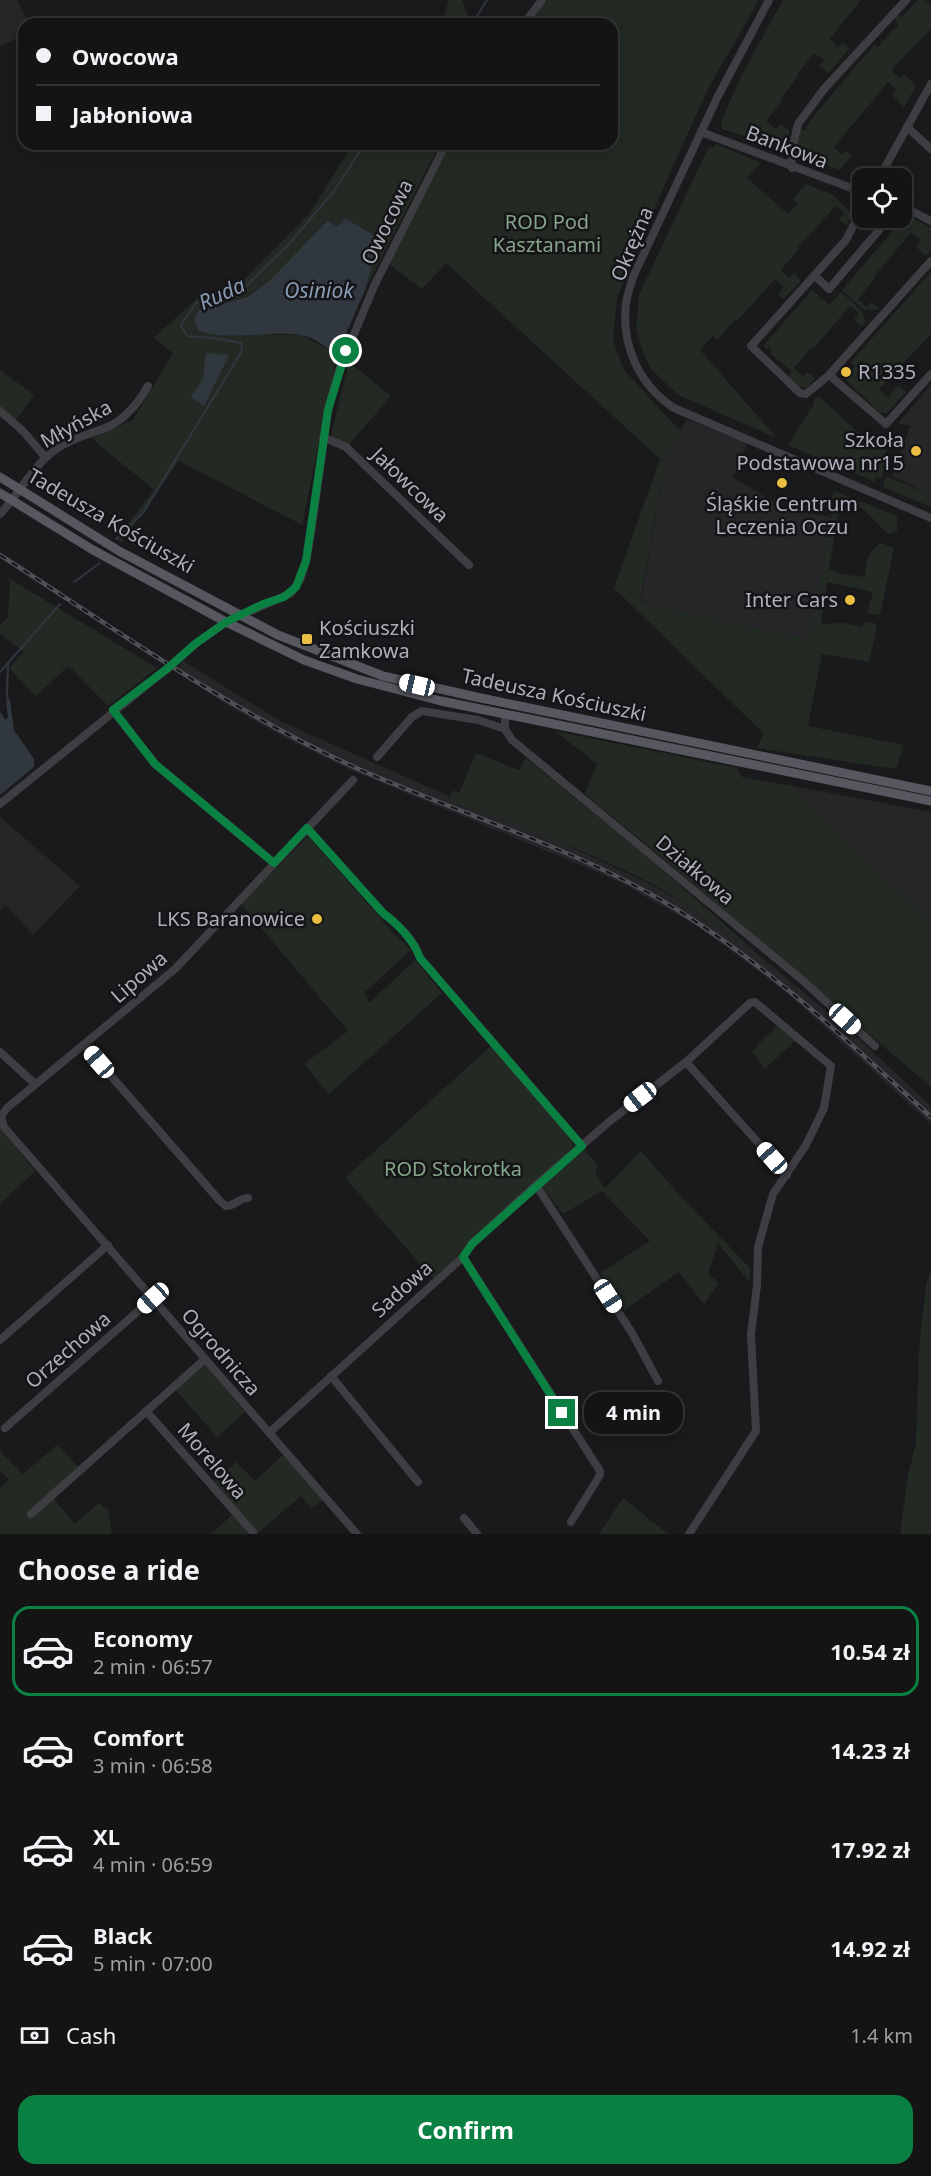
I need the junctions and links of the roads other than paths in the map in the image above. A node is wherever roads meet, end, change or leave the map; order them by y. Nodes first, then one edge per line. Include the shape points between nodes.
1 (542, 0) edge
2 (769, 0) edge
3 (906, 0) edge
4 (528, 18) edge
5 (931, 84) edge
6 (907, 127) junction
7 (701, 132) junction
8 (931, 149) edge
9 (443, 150) edge
10 (792, 168) junction
11 (884, 168) edge
12 (852, 189) edge
13 (912, 211) edge
14 (931, 220) edge
15 (852, 228) edge
16 (881, 228) edge
17 (931, 261) edge
18 (815, 276) junction
19 (931, 374) edge
20 (829, 375) junction
21 (148, 386) dead end
22 (0, 411) edge
23 (323, 437) junction
24 (45, 457) junction
25 (0, 477) edge
26 (19, 489) junction
27 (0, 493) edge
28 (12, 500) junction
29 (0, 514) edge
30 (931, 518) edge
31 (469, 565) dead end
32 (241, 615) junction
33 (226, 622) junction
34 (113, 710) junction
35 (505, 714) junction
36 (505, 729) junction
37 (376, 757) dead end
38 (353, 780) dead end
39 (931, 790) edge
40 (931, 801) edge
41 (0, 804) edge
42 (307, 828) junction
43 (274, 863) junction
44 (84, 1045) junction
45 (875, 1046) dead end
46 (0, 1052) edge
47 (686, 1062) junction
48 (35, 1084) junction
49 (1, 1116) edge
50 (582, 1146) junction
51 (786, 1175) junction
52 (536, 1185) junction
53 (248, 1198) dead end
54 (108, 1245) junction
55 (463, 1257) junction
56 (153, 1298) junction
57 (0, 1340) edge
58 (205, 1359) junction
59 (331, 1377) junction
60 (658, 1381) dead end
61 (146, 1411) junction
62 (5, 1428) dead end
63 (270, 1432) junction
64 (418, 1482) dead end
65 (31, 1514) dead end
66 (464, 1518) dead end
67 (571, 1522) dead end
68 (253, 1532) dead end
69 (357, 1534) edge
70 (477, 1534) edge
71 (689, 1534) edge

1 - 4 street
2 - 7 street, Okrężna
3 - 10 street via 824,89 798,124
5 - 6 street
6 - 8 street
6 - 11 street
7 - 10 street, Bankowa
7 - 30 street, Okrężna via 633,277 626,302 625,331 640,374 661,398 684,413
9 - 23 street, Owocowa via 351,340 334,386
10 - 12 street, Bankowa
13 - 14 street
15 - 18 street
16 - 18 street via 829,289
17 - 20 street
18 - 20 street via 751,346 800,393 812,391
19 - 20 street via 886,424
21 - 24 street, Młyńska via 136,405 113,424 78,437
22 - 24 street
23 - 31 street, Jałowcowa via 346,447
23 - 32 street, Owocowa via 300,580 291,593
24 - 26 street, Młyńska
25 - 26 main road, Tadeusza Kościuszki
26 - 28 street, Młyńska
26 - 32 main road, Tadeusza Kościuszki via 111,546
27 - 28 main road, Tadeusza Kościuszki
28 - 29 street, Młyńska
28 - 33 main road, Tadeusza Kościuszki via 93,550
32 - 33 street, Owocowa
32 - 39 main road, Tadeusza Kościuszki via 309,648 395,680
33 - 34 street, Owocowa
33 - 35 main road, Tadeusza Kościuszki via 303,660 357,679
34 - 41 street, Owocowa
34 - 43 street via 155,764
35 - 36 street
35 - 40 main road, Tadeusza Kościuszki
36 - 37 street via 478,720 422,711
36 - 45 street, Działkowa via 523,749 801,979
38 - 42 street, Lipowa
42 - 43 street, Lipowa
42 - 50 street via 393,921 420,958
43 - 44 street, Lipowa via 175,969
44 - 48 street, Lipowa
44 - 53 street via 220,1201 232,1206
46 - 48 street
47 - 50 street, Sadowa
47 - 51 street
47 - 51 street, Sadowa via 755,1002 831,1066 824,1108
48 - 49 street, Ogrodnicza
49 - 54 street, Ogrodnicza via 4,1127
50 - 52 street, Sadowa
51 - 71 street via 773,1194 758,1247 752,1335 756,1431
52 - 55 street, Sadowa
52 - 60 street via 632,1333
54 - 56 street, Ogrodnicza
54 - 57 street
55 - 59 street, Sadowa
55 - 67 street via 600,1471
56 - 58 street, Ogrodnicza
56 - 62 street, Orzechowa
58 - 61 street
58 - 63 street, Ogrodnicza
59 - 63 street, Sadowa
59 - 64 street
61 - 65 street
61 - 68 street, Morelowa
63 - 69 street, Ogrodnicza
66 - 70 street

